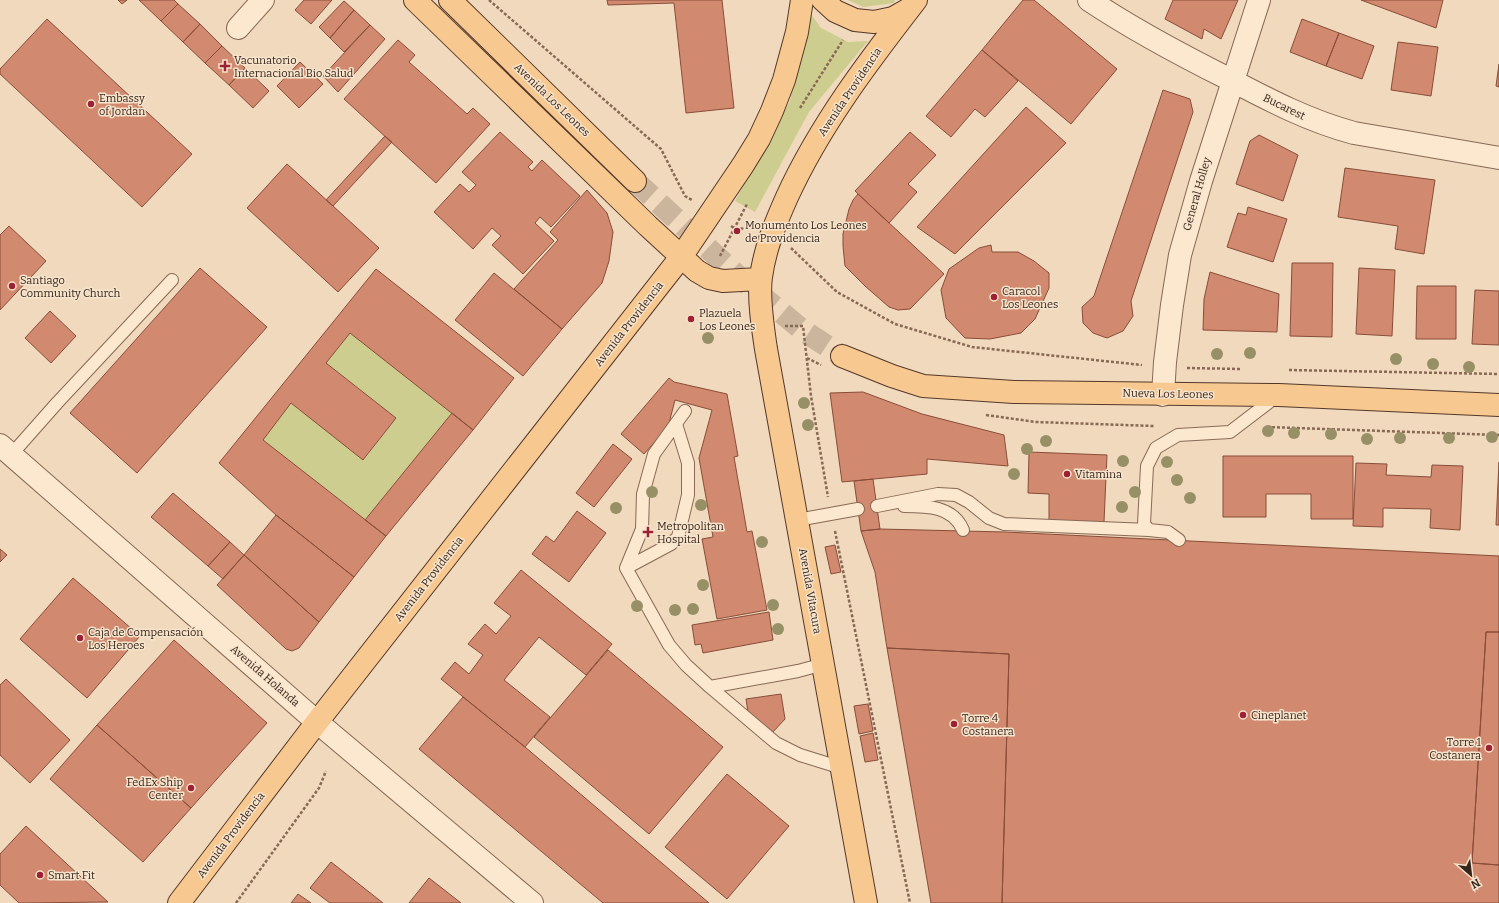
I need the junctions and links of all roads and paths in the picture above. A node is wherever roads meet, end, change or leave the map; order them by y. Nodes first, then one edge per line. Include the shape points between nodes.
1 (263, 0) edge
2 (415, 0) edge
3 (445, 0) edge
4 (450, 0) edge
5 (490, 0) edge
6 (802, 0) edge
7 (823, 0) edge
8 (1089, 0) edge
9 (1259, 0) edge
10 (913, 5) edge
11 (469, 20) junction
12 (238, 28) dead end
13 (1232, 81) junction
14 (1499, 158) edge
15 (635, 180) tunnel mouth
16 (712, 213) junction
17 (772, 231) junction
18 (681, 257) junction
19 (760, 279) junction
20 (172, 280) dead end
21 (763, 328) junction
22 (842, 356) tunnel mouth
23 (1165, 368) junction
24 (1245, 369) dead end
25 (1284, 370) dead end
26 (1499, 374) edge
27 (1163, 394) junction
28 (1279, 395) junction
29 (1499, 405) edge
30 (685, 411) dead end
31 (676, 424) junction
32 (6, 450) edge
33 (858, 509) dead end
34 (831, 514) junction
35 (797, 520) junction
36 (963, 530) dead end
37 (1149, 530) junction
38 (1179, 540) dead end
39 (626, 568) junction
40 (824, 664) junction
41 (710, 687) junction
42 (317, 722) junction
43 (842, 768) junction
44 (326, 771) dead end
45 (180, 903) edge
46 (236, 903) edge
47 (532, 903) edge
48 (866, 903) edge
49 (910, 903) edge

1 - 12 street
2 - 18 main road
3 - 11 main road, Avenida Los Leones
4 - 11 main road, Avenida Los Leones
5 - 16 path via 661,149 685,196
6 - 16 main road, Avenida Providencia via 797,32 784,80 772,111 759,139
7 - 10 main road via 835,11 855,20 874,22 893,18
8 - 13 street, Bucarest via 1121,21
9 - 13 street, General Holley
10 - 17 main road, Avenida Providencia via 871,59 821,134
11 - 15 main road, Avenida Los Leones
13 - 14 street, Bucarest via 1331,127
13 - 23 street, General Holley via 1180,254
16 - 17 path via 734,228
16 - 18 main road, Avenida Providencia
17 - 19 main road, Avenida Providencia
17 - 23 path via 837,292 895,324 972,347
18 - 19 main road via 709,278 724,281
18 - 42 main road, Avenida Providencia
19 - 21 main road, Avenida Vitacura
20 - 32 lane via 57,403
21 - 34 path via 803,326 811,396
21 - 35 main road, Avenida Vitacura
22 - 27 main road, Nueva Los Leones via 923,386 1014,392
23 - 24 path
23 - 27 street, General Holley
25 - 26 path
27 - 28 main road, Nueva Los Leones
28 - 29 main road, Nueva Los Leones
28 - 37 lane via 1230,432 1178,435 1156,448 1147,466 1144,524
30 - 31 lane
31 - 39 lane via 654,454 643,494 642,530
31 - 39 lane via 688,463 688,495 678,537 671,544
32 - 42 street, Avenida Holanda
33 - 34 lane
34 - 35 lane
34 - 49 path
35 - 40 main road, Avenida Vitacura
36 - 37 lane via 960,523 947,511 925,507 877,506 938,494 956,495 989,518 1004,524
37 - 38 lane via 1168,532
39 - 41 lane via 670,645 686,665
40 - 41 lane
40 - 43 main road, Avenida Vitacura
41 - 43 lane via 776,743 800,755
42 - 45 main road, Avenida Providencia
42 - 47 street, Avenida Holanda
43 - 48 main road, Avenida Vitacura
44 - 46 path via 319,788

